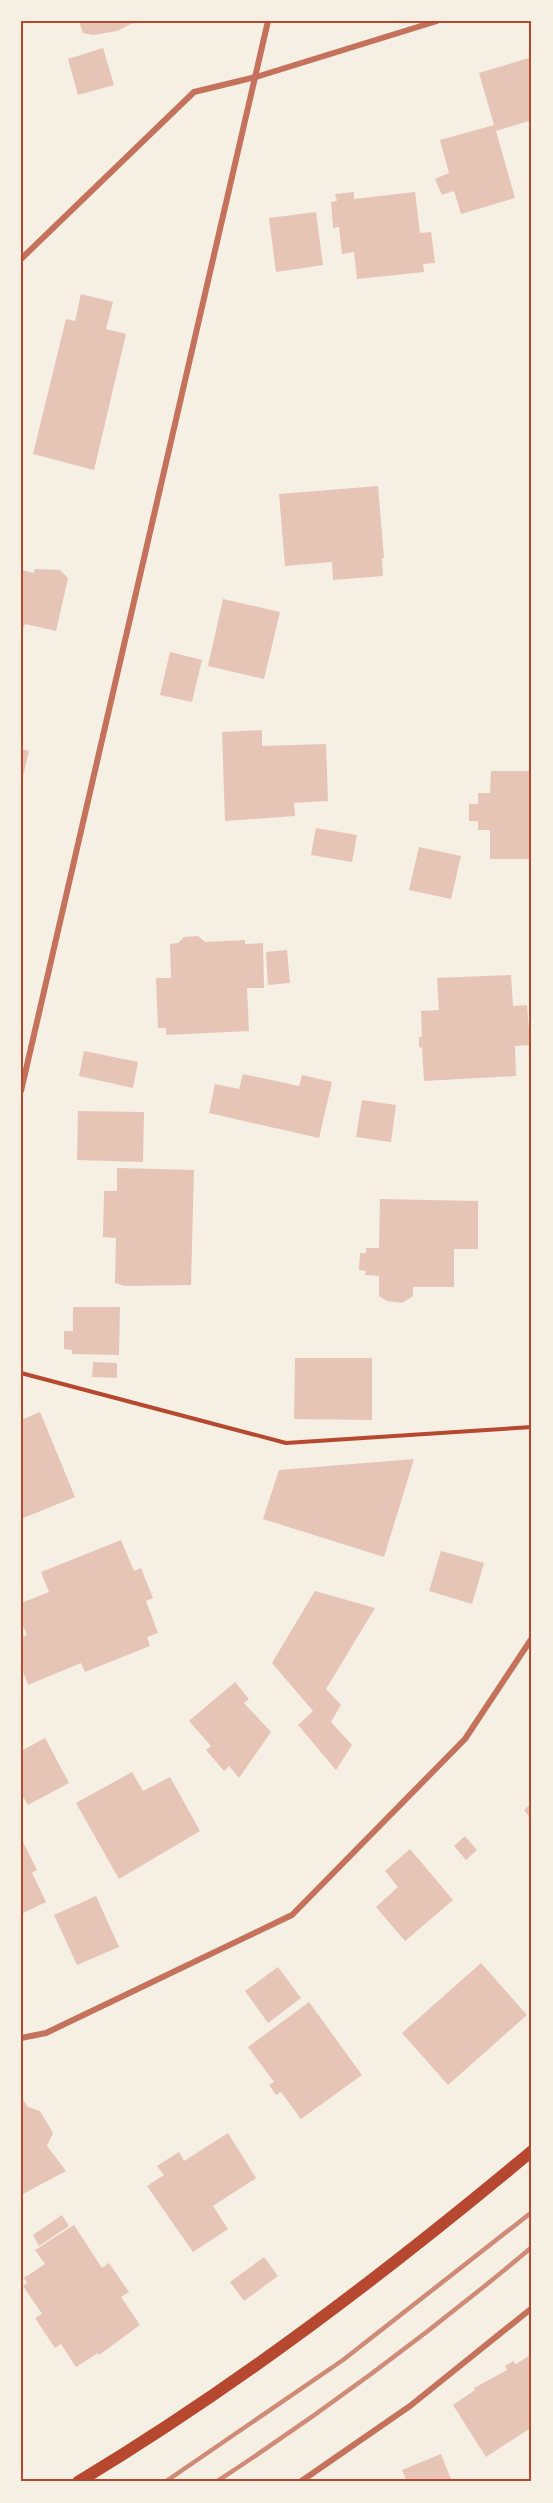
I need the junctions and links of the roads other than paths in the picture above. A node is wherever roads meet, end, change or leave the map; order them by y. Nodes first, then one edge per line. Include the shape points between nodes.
1 (268, 21) edge
2 (437, 21) edge
3 (256, 77) junction
4 (21, 259) edge
5 (21, 1060) edge
6 (29, 1062) junction
7 (21, 1091) edge
8 (532, 1638) edge
9 (21, 2038) edge
10 (532, 2151) edge
11 (532, 2308) edge
12 (78, 2482) edge
13 (300, 2482) edge

1 - 3 street
2 - 3 street
3 - 4 street via 194,92
3 - 6 street
5 - 6 street
6 - 7 street
8 - 9 street via 465,1739 292,1916 46,2033
10 - 12 main road via 310,2327
11 - 13 street via 410,2406

